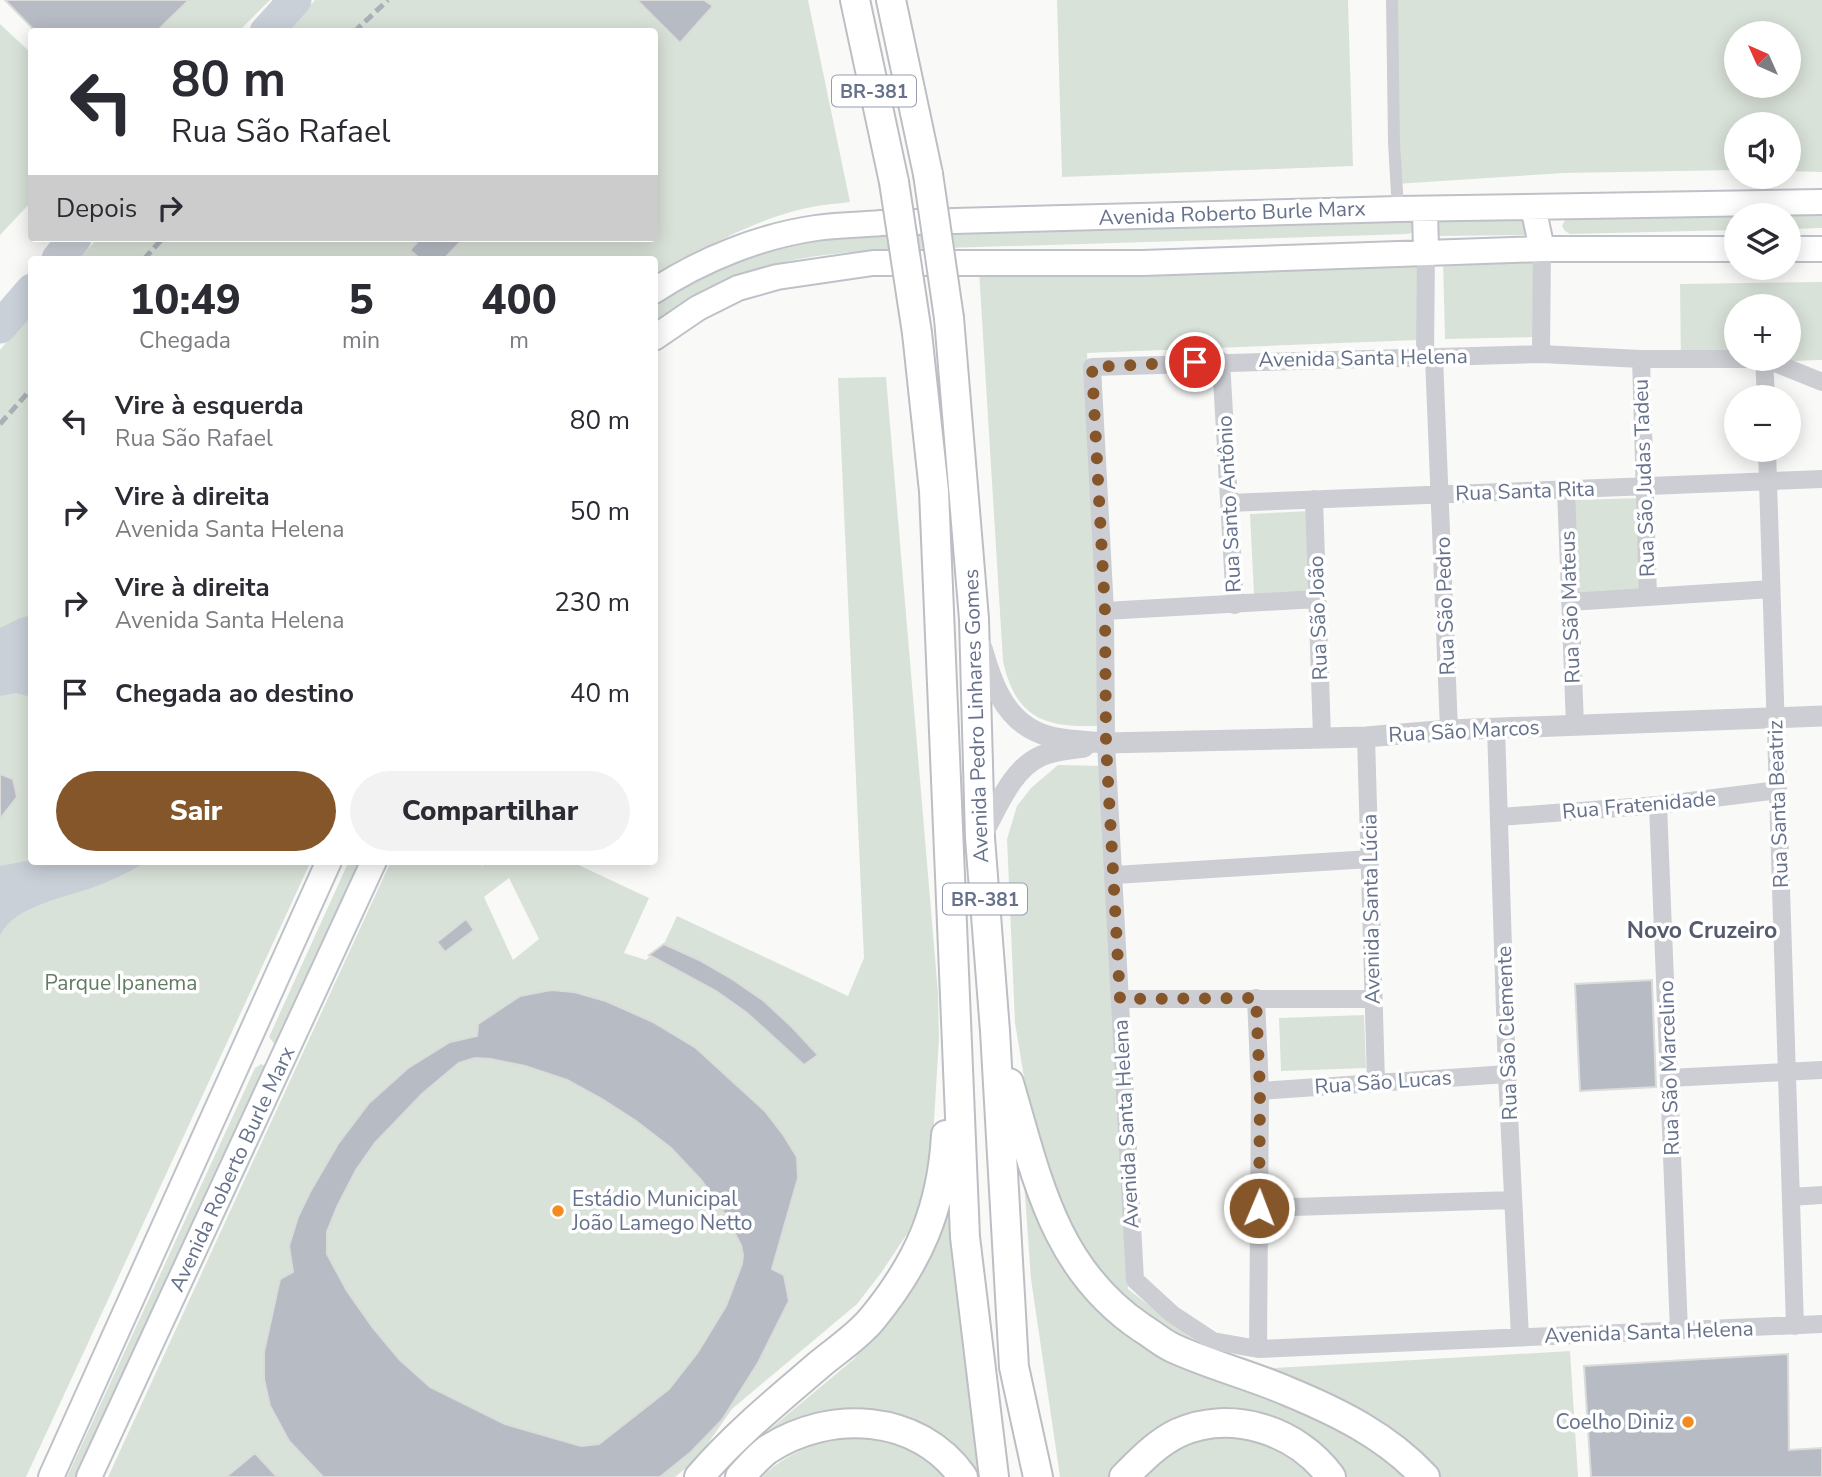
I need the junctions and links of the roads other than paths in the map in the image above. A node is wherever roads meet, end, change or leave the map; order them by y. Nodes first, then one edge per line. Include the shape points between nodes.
1 (855, 0) edge
2 (891, 0) edge
3 (1392, 0) edge
4 (1822, 202) edge
5 (1534, 207) junction
6 (1398, 209) junction
7 (1425, 209) junction
8 (1542, 249) junction
9 (1724, 249) edge
10 (1801, 249) edge
11 (1822, 249) edge
12 (1426, 252) junction
13 (658, 288) edge
14 (658, 335) edge
15 (1541, 354) junction
16 (1429, 357) junction
17 (1641, 359) junction
18 (1724, 359) edge
19 (1221, 361) junction
20 (1794, 371) edge
21 (1822, 382) edge
22 (1767, 462) edge
23 (1822, 479) edge
24 (1768, 482) junction
25 (1645, 486) junction
26 (1566, 490) junction
27 (1441, 494) junction
28 (1314, 499) junction
29 (1229, 503) junction
30 (1771, 589) junction
31 (1648, 597) junction
32 (1317, 599) junction
33 (1570, 602) junction
34 (1235, 605) junction
35 (1105, 611) junction
36 (974, 619) junction
37 (1822, 716) edge
38 (1776, 717) junction
39 (1575, 725) junction
40 (1496, 728) junction
41 (1449, 730) junction
42 (1322, 737) junction
43 (1366, 737) junction
44 (1106, 743) junction
45 (1778, 790) junction
46 (1658, 805) junction
47 (1500, 817) junction
48 (980, 838) junction
49 (1370, 859) junction
50 (327, 865) edge
51 (372, 865) edge
52 (1115, 875) junction
53 (955, 971) junction
54 (1256, 998) junction
55 (1120, 999) junction
56 (1373, 999) junction
57 (995, 1031) junction
58 (244, 1050) junction
59 (282, 1061) junction
60 (1822, 1070) edge
61 (1787, 1072) junction
62 (1507, 1074) junction
63 (1669, 1079) junction
64 (1376, 1082) junction
65 (1260, 1091) junction
66 (1822, 1195) edge
67 (1791, 1197) junction
68 (1513, 1200) junction
69 (1259, 1208) junction
70 (1822, 1324) edge
71 (1795, 1325) junction
72 (1679, 1331) junction
73 (1520, 1338) junction
74 (1258, 1349) junction
75 (51, 1477) edge
76 (89, 1477) edge
77 (699, 1477) edge
78 (740, 1477) edge
79 (963, 1477) edge
80 (994, 1477) edge
81 (1038, 1477) edge
82 (1124, 1477) edge
83 (1331, 1477) edge
84 (1425, 1477) edge

1 - 53 highway, Avenida Pedro Linhares Gomes / BR-381, bridge via 894,182 934,491
2 - 36 highway, Avenida Pedro Linhares Gomes / BR-381, bridge via 928,174 949,318
3 - 6 street
4 - 5 main road, Avenida Roberto Burle Marx
5 - 7 main road, Avenida Roberto Burle Marx
5 - 8 main road
6 - 7 main road, Avenida Roberto Burle Marx
6 - 13 main road, Avenida Roberto Burle Marx via 815,228 722,255
7 - 12 main road
8 - 9 main road
8 - 12 main road
8 - 15 street
10 - 11 main road
12 - 14 main road via 1143,263 873,263 777,277 737,288
12 - 16 street, Rua São Pedro
15 - 16 street, Avenida Santa Helena
15 - 17 street, Avenida Santa Helena
16 - 19 street, Avenida Santa Helena
16 - 27 street, Rua São Pedro
17 - 18 street, Avenida Santa Helena
17 - 25 street, Rua São Judas Tadeu
19 - 29 street, Rua Santo Antônio
19 - 35 street, Avenida Santa Helena via 1092,367
20 - 21 street
22 - 24 street, Rua Santa Beatriz
23 - 24 street, Rua Santa Rita
24 - 25 street, Rua Santa Rita
24 - 30 street, Rua Santa Beatriz
25 - 26 street, Rua Santa Rita
25 - 31 street, Rua São Judas Tadeu
26 - 27 street, Rua Santa Rita
26 - 33 street, Rua São Mateus
27 - 28 street, Rua Santa Rita
27 - 41 street, Rua São Pedro
28 - 29 street, Rua Santa Rita
28 - 32 street, Rua São João
29 - 34 street, Rua Santo Antônio
30 - 31 street
30 - 38 street, Rua Santa Beatriz
31 - 33 street
32 - 34 street
32 - 42 street, Rua São João
33 - 39 street, Rua São Mateus
34 - 35 street
35 - 44 street, Avenida Santa Helena
36 - 44 street via 998,695 1019,720 1037,732
36 - 48 highway, Avenida Pedro Linhares Gomes / BR-381
37 - 38 street, Rua São Marcos
38 - 39 street, Rua São Marcos
38 - 45 street, Rua Santa Beatriz
39 - 40 street, Rua São Marcos
40 - 41 street, Rua São Marcos
40 - 47 street, Rua São Clemente
41 - 43 street, Rua São Marcos
42 - 43 street, Rua São Marcos
42 - 44 street, Rua São Marcos
43 - 49 street, Avenida Santa Lúcia
44 - 48 street via 1050,753 1023,769
44 - 52 street, Avenida Santa Helena
45 - 46 street, Rua Fratenidade
45 - 61 street, Rua Santa Beatriz
46 - 47 street, Rua Fratenidade
46 - 63 street, Rua São Marcelino
47 - 62 street, Rua São Clemente
48 - 57 highway, Avenida Pedro Linhares Gomes / BR-381
49 - 52 street
49 - 56 street, Avenida Santa Lúcia
50 - 58 main road, Avenida Roberto Burle Marx
51 - 59 main road, Avenida Roberto Burle Marx
52 - 55 street, Avenida Santa Helena
53 - 77 highway via 944,1167 927,1234 871,1320 754,1422
53 - 80 highway, Avenida Pedro Linhares Gomes / BR-381 via 965,1237
54 - 55 street
54 - 56 street
54 - 65 street
55 - 74 street, Avenida Santa Helena via 1135,1280 1172,1314 1213,1341
56 - 64 street, Avenida Santa Lúcia
57 - 81 highway, Avenida Pedro Linhares Gomes / BR-381 via 1014,1367
57 - 84 highway via 1043,1198 1078,1266 1098,1291 1171,1347 1344,1417 1380,1437
58 - 59 main road
58 - 75 main road, Avenida Roberto Burle Marx
59 - 76 main road, Avenida Roberto Burle Marx
60 - 61 street
61 - 63 street
61 - 67 street, Rua Santa Beatriz
62 - 64 street, Rua São Lucas
62 - 68 street, Rua São Clemente
63 - 72 street, Rua São Marcelino
64 - 65 street, Rua São Lucas
65 - 69 street
66 - 67 street
67 - 71 street, Rua Santa Beatriz
68 - 69 street
68 - 73 street, Rua São Clemente
69 - 74 street
70 - 71 street, Avenida Santa Helena
71 - 72 street, Avenida Santa Helena
72 - 73 street, Avenida Santa Helena
73 - 74 street, Avenida Santa Helena
78 - 79 highway via 766,1451 795,1436 861,1422 926,1441
82 - 83 highway via 1146,1454 1177,1434 1208,1423 1245,1423 1276,1433 1303,1447

